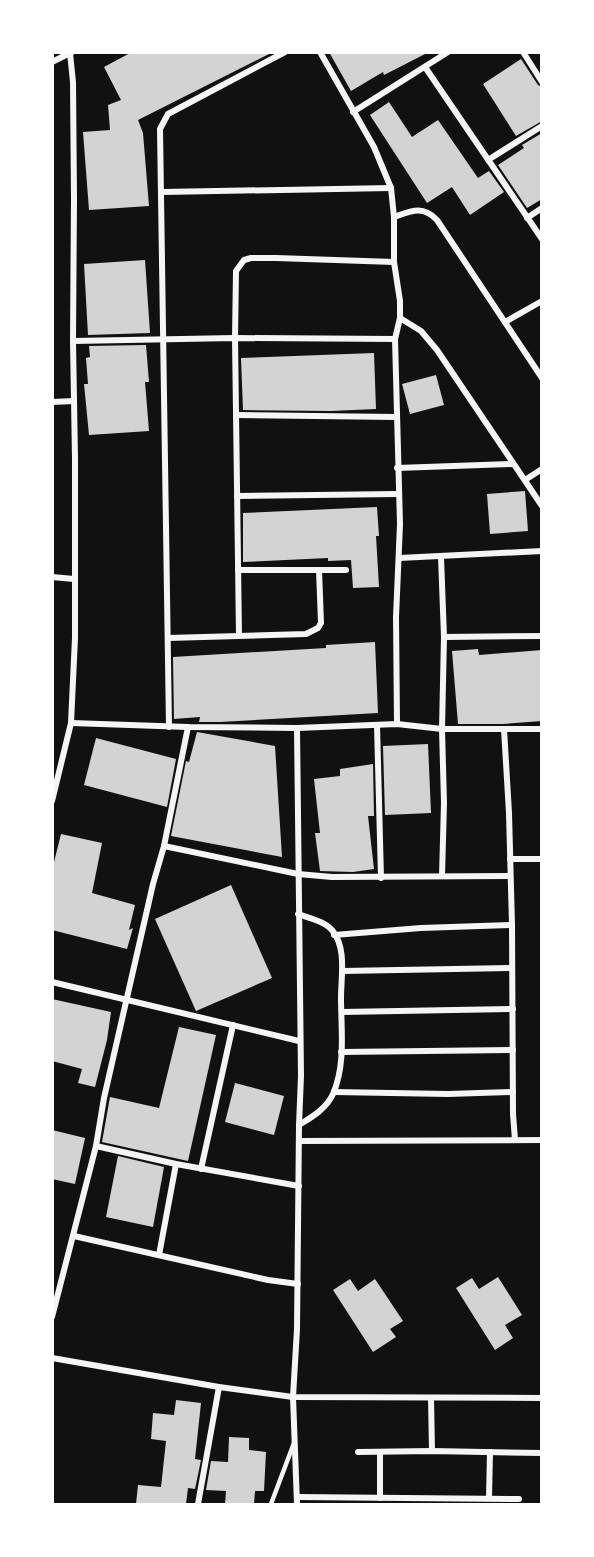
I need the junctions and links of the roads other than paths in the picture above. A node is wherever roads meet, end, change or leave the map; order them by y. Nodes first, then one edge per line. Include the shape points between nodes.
1 (285, 52) edge
2 (320, 52) edge
3 (448, 52) edge
4 (523, 52) edge
5 (71, 53) edge
6 (52, 62) edge
7 (425, 67) junction
8 (542, 82) edge
9 (353, 112) junction
10 (542, 126) edge
11 (488, 160) junction
12 (390, 188) junction
13 (162, 192) junction
14 (542, 208) edge
15 (394, 218) junction
16 (527, 218) junction
17 (542, 239) edge
18 (394, 262) junction
19 (542, 301) edge
20 (400, 318) junction
21 (505, 322) junction
22 (235, 338) junction
23 (162, 339) junction
24 (395, 339) junction
25 (73, 341) junction
26 (542, 378) edge
27 (52, 402) edge
28 (74, 402) junction
29 (236, 415) junction
30 (396, 417) junction
31 (513, 464) junction
32 (397, 468) junction
33 (542, 469) edge
34 (525, 480) junction
35 (397, 494) junction
36 (237, 496) junction
37 (542, 506) edge
38 (542, 551) edge
39 (441, 557) junction
40 (399, 558) junction
41 (238, 570) junction
42 (319, 570) junction
43 (346, 570) dead end
44 (52, 577) edge
45 (74, 579) junction
46 (239, 636) junction
47 (542, 636) edge
48 (444, 637) junction
49 (168, 638) junction
50 (71, 723) junction
51 (397, 724) junction
52 (377, 725) junction
53 (169, 727) junction
54 (188, 727) junction
55 (297, 728) junction
56 (442, 729) junction
57 (504, 729) junction
58 (542, 729) edge
59 (52, 801) edge
60 (164, 846) junction
61 (510, 859) junction
62 (542, 859) edge
63 (298, 874) junction
64 (442, 876) junction
65 (509, 876) junction
66 (381, 878) junction
67 (298, 914) junction
68 (512, 925) junction
69 (334, 935) junction
70 (511, 968) junction
71 (342, 971) junction
72 (52, 982) edge
73 (128, 999) junction
74 (513, 1009) junction
75 (342, 1012) junction
76 (233, 1025) junction
77 (299, 1041) junction
78 (513, 1050) junction
79 (341, 1053) junction
80 (334, 1092) junction
81 (513, 1092) junction
82 (299, 1125) junction
83 (299, 1140) junction
84 (514, 1140) junction
85 (542, 1140) edge
86 (96, 1146) junction
87 (176, 1164) junction
88 (201, 1169) junction
89 (299, 1186) junction
90 (74, 1236) junction
91 (159, 1255) junction
92 (298, 1284) junction
93 (52, 1317) edge
94 (52, 1358) edge
95 (219, 1387) junction
96 (293, 1397) junction
97 (431, 1398) junction
98 (542, 1398) edge
99 (296, 1438) junction
100 (432, 1451) junction
101 (358, 1452) dead end
102 (380, 1452) junction
103 (490, 1452) junction
104 (542, 1453) edge
105 (380, 1498) junction
106 (489, 1498) junction
107 (519, 1499) dead end
108 (297, 1501) edge
109 (435, 1501) edge
110 (198, 1504) edge
111 (272, 1504) edge

1 - 13 street via 168,114 160,129
2 - 9 street
3 - 7 street
4 - 8 street
5 - 6 street
5 - 25 street
7 - 9 street
7 - 11 street
9 - 12 street via 374,147
10 - 11 street
11 - 16 street
12 - 13 street
12 - 15 street
13 - 23 street
14 - 16 street
15 - 18 street
15 - 21 street via 416,210 431,213
16 - 17 street
18 - 20 street
18 - 22 street via 244,260 236,271
19 - 21 street
20 - 24 street
20 - 31 street via 421,331 436,350
21 - 26 street
22 - 23 street
22 - 24 street
22 - 29 street
23 - 25 street
23 - 49 street
24 - 30 street
25 - 28 street
27 - 28 street
28 - 45 street
29 - 30 street
29 - 36 street
30 - 32 street
31 - 32 street
31 - 34 street
32 - 35 street
33 - 34 street
34 - 37 street
35 - 36 street
35 - 40 street
36 - 41 street
38 - 39 street
39 - 40 street
39 - 48 street
40 - 51 street
41 - 42 street
41 - 46 street
42 - 43 street
42 - 46 street via 318,628 306,634
44 - 45 street
45 - 50 street
46 - 49 street
47 - 48 street
48 - 56 street
49 - 53 street
50 - 53 street
50 - 59 street
51 - 52 street
51 - 56 street
52 - 55 street
52 - 66 street
53 - 54 street
54 - 55 street
54 - 60 street
55 - 63 street
56 - 57 street
56 - 64 street
57 - 58 street
57 - 61 street
60 - 63 street
60 - 73 street
61 - 62 street
61 - 65 street
63 - 66 street
63 - 67 street
64 - 65 street
64 - 66 street
65 - 68 street
67 - 69 street via 323,923
67 - 77 street
68 - 69 street
68 - 70 street
69 - 71 street via 343,961
70 - 71 street
70 - 74 street
71 - 75 street
72 - 73 street
73 - 76 street
73 - 86 street
74 - 75 street
74 - 78 street
75 - 79 street
76 - 77 street
76 - 88 street
77 - 82 street
78 - 79 street
78 - 81 street
79 - 80 street
80 - 81 street
80 - 82 street via 317,1114
81 - 84 street
82 - 83 street
83 - 84 street
83 - 89 street
84 - 85 street
86 - 87 street
86 - 90 street
87 - 88 street
87 - 91 street
88 - 89 street
89 - 92 street
90 - 91 street
90 - 93 street
91 - 92 street
92 - 96 street
94 - 95 street
95 - 96 street
95 - 110 street
96 - 97 street
96 - 99 street
97 - 98 street
97 - 100 street
99 - 108 street
99 - 111 lane
100 - 102 street
100 - 103 street
101 - 102 street
102 - 105 street
103 - 104 street
103 - 106 street
105 - 108 street
105 - 109 street
106 - 107 street
106 - 109 street

